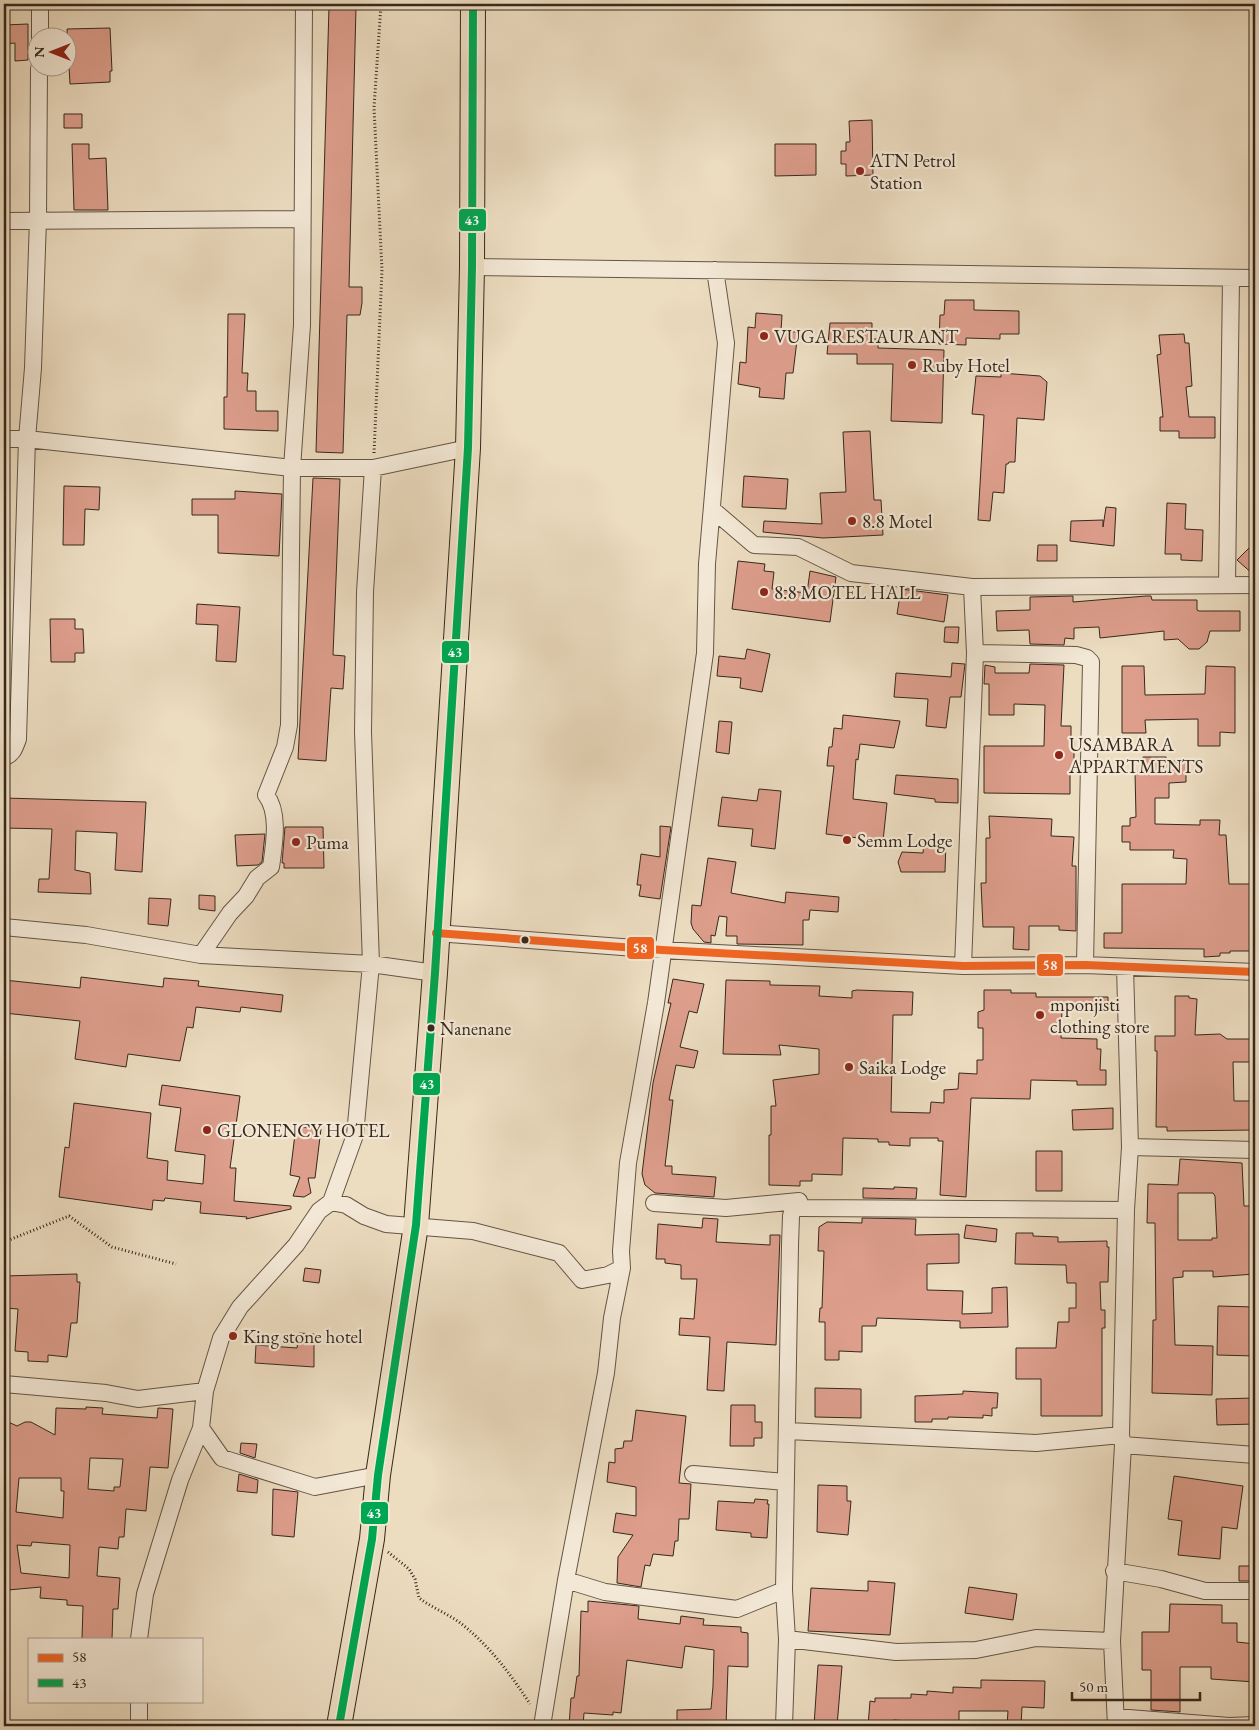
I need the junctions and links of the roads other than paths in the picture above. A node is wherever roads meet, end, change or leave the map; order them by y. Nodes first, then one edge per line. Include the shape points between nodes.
1 (40, 4) edge
2 (304, 4) edge
3 (472, 4) edge
4 (40, 28) edge
5 (39, 78) edge
6 (38, 219) junction
7 (301, 219) junction
8 (4, 221) edge
9 (472, 267) junction
10 (714, 270) junction
11 (1230, 278) junction
12 (1255, 278) edge
13 (27, 438) junction
14 (4, 439) edge
15 (468, 448) junction
16 (292, 468) junction
17 (373, 468) junction
18 (713, 510) junction
19 (1227, 585) junction
20 (1255, 585) edge
21 (972, 587) junction
22 (975, 653) junction
23 (4, 758) edge
24 (4, 927) edge
25 (436, 933) junction
26 (662, 950) junction
27 (201, 955) junction
28 (371, 964) junction
29 (1085, 965) junction
30 (963, 966) junction
31 (1125, 967) junction
32 (1255, 972) edge
33 (435, 974) junction
34 (1130, 1147) junction
35 (1255, 1150) edge
36 (331, 1202) junction
37 (795, 1202) junction
38 (654, 1203) dead end
39 (1126, 1210) junction
40 (416, 1225) junction
41 (622, 1268) junction
42 (4, 1384) edge
43 (205, 1391) junction
44 (201, 1428) junction
45 (788, 1431) junction
46 (1122, 1440) junction
47 (1255, 1455) edge
48 (693, 1474) dead end
49 (378, 1475) junction
50 (786, 1482) junction
51 (1114, 1571) junction
52 (566, 1580) junction
53 (784, 1590) junction
54 (1255, 1592) edge
55 (139, 1638) edge
56 (787, 1639) junction
57 (1112, 1641) junction
58 (139, 1702) edge
59 (1116, 1722) edge
60 (543, 1724) edge
61 (1255, 1725) edge
62 (139, 1726) edge
63 (340, 1726) edge
64 (784, 1726) edge

1 - 4 street
2 - 7 street
3 - 9 highway
5 - 6 street
6 - 7 street
6 - 8 street
6 - 13 street via 34,368
7 - 16 street via 302,325
9 - 10 street
9 - 15 highway
10 - 11 street
10 - 18 street via 726,343
11 - 12 street
11 - 19 street
13 - 14 street
13 - 16 street
13 - 23 street via 18,739 15,748
15 - 17 street
15 - 25 highway
16 - 17 street
16 - 27 street via 289,725 285,747 266,795 273,804 271,867 257,878
17 - 28 street via 365,592 363,732
18 - 21 street via 754,544 798,547 851,573
18 - 26 street via 707,564 705,653
19 - 20 street
19 - 21 street
21 - 22 street
22 - 29 street via 1076,654 1091,662
22 - 30 street
24 - 27 street via 86,935
25 - 26 street
25 - 33 highway
26 - 30 street
26 - 41 street via 628,1163
27 - 28 street
28 - 33 street
28 - 36 street via 355,1135
29 - 30 street
29 - 31 street
31 - 32 street
31 - 34 street
33 - 40 highway
34 - 35 street
34 - 39 street
36 - 40 street via 346,1205 386,1224
36 - 43 street via 319,1211 296,1245 240,1307 221,1338
37 - 38 street via 726,1208
37 - 39 street via 799,1201 801,1208
37 - 45 street via 790,1245
39 - 46 street
40 - 41 street via 473,1231 559,1253 582,1280 608,1275
40 - 49 highway
41 - 52 street via 606,1373
42 - 43 street via 106,1392 138,1399
43 - 44 street
44 - 49 street via 222,1458 315,1487
44 - 55 street via 180,1480 146,1594
45 - 46 street via 1036,1443
45 - 50 street
46 - 47 street
46 - 51 street
48 - 50 street
49 - 63 highway via 372,1539
50 - 53 street
51 - 54 street via 1205,1591
51 - 57 street
52 - 53 street via 605,1592 737,1609
52 - 60 street
53 - 56 street
56 - 57 street via 896,1652 976,1650 1036,1638
56 - 64 street
57 - 59 street
58 - 62 street
59 - 61 street

